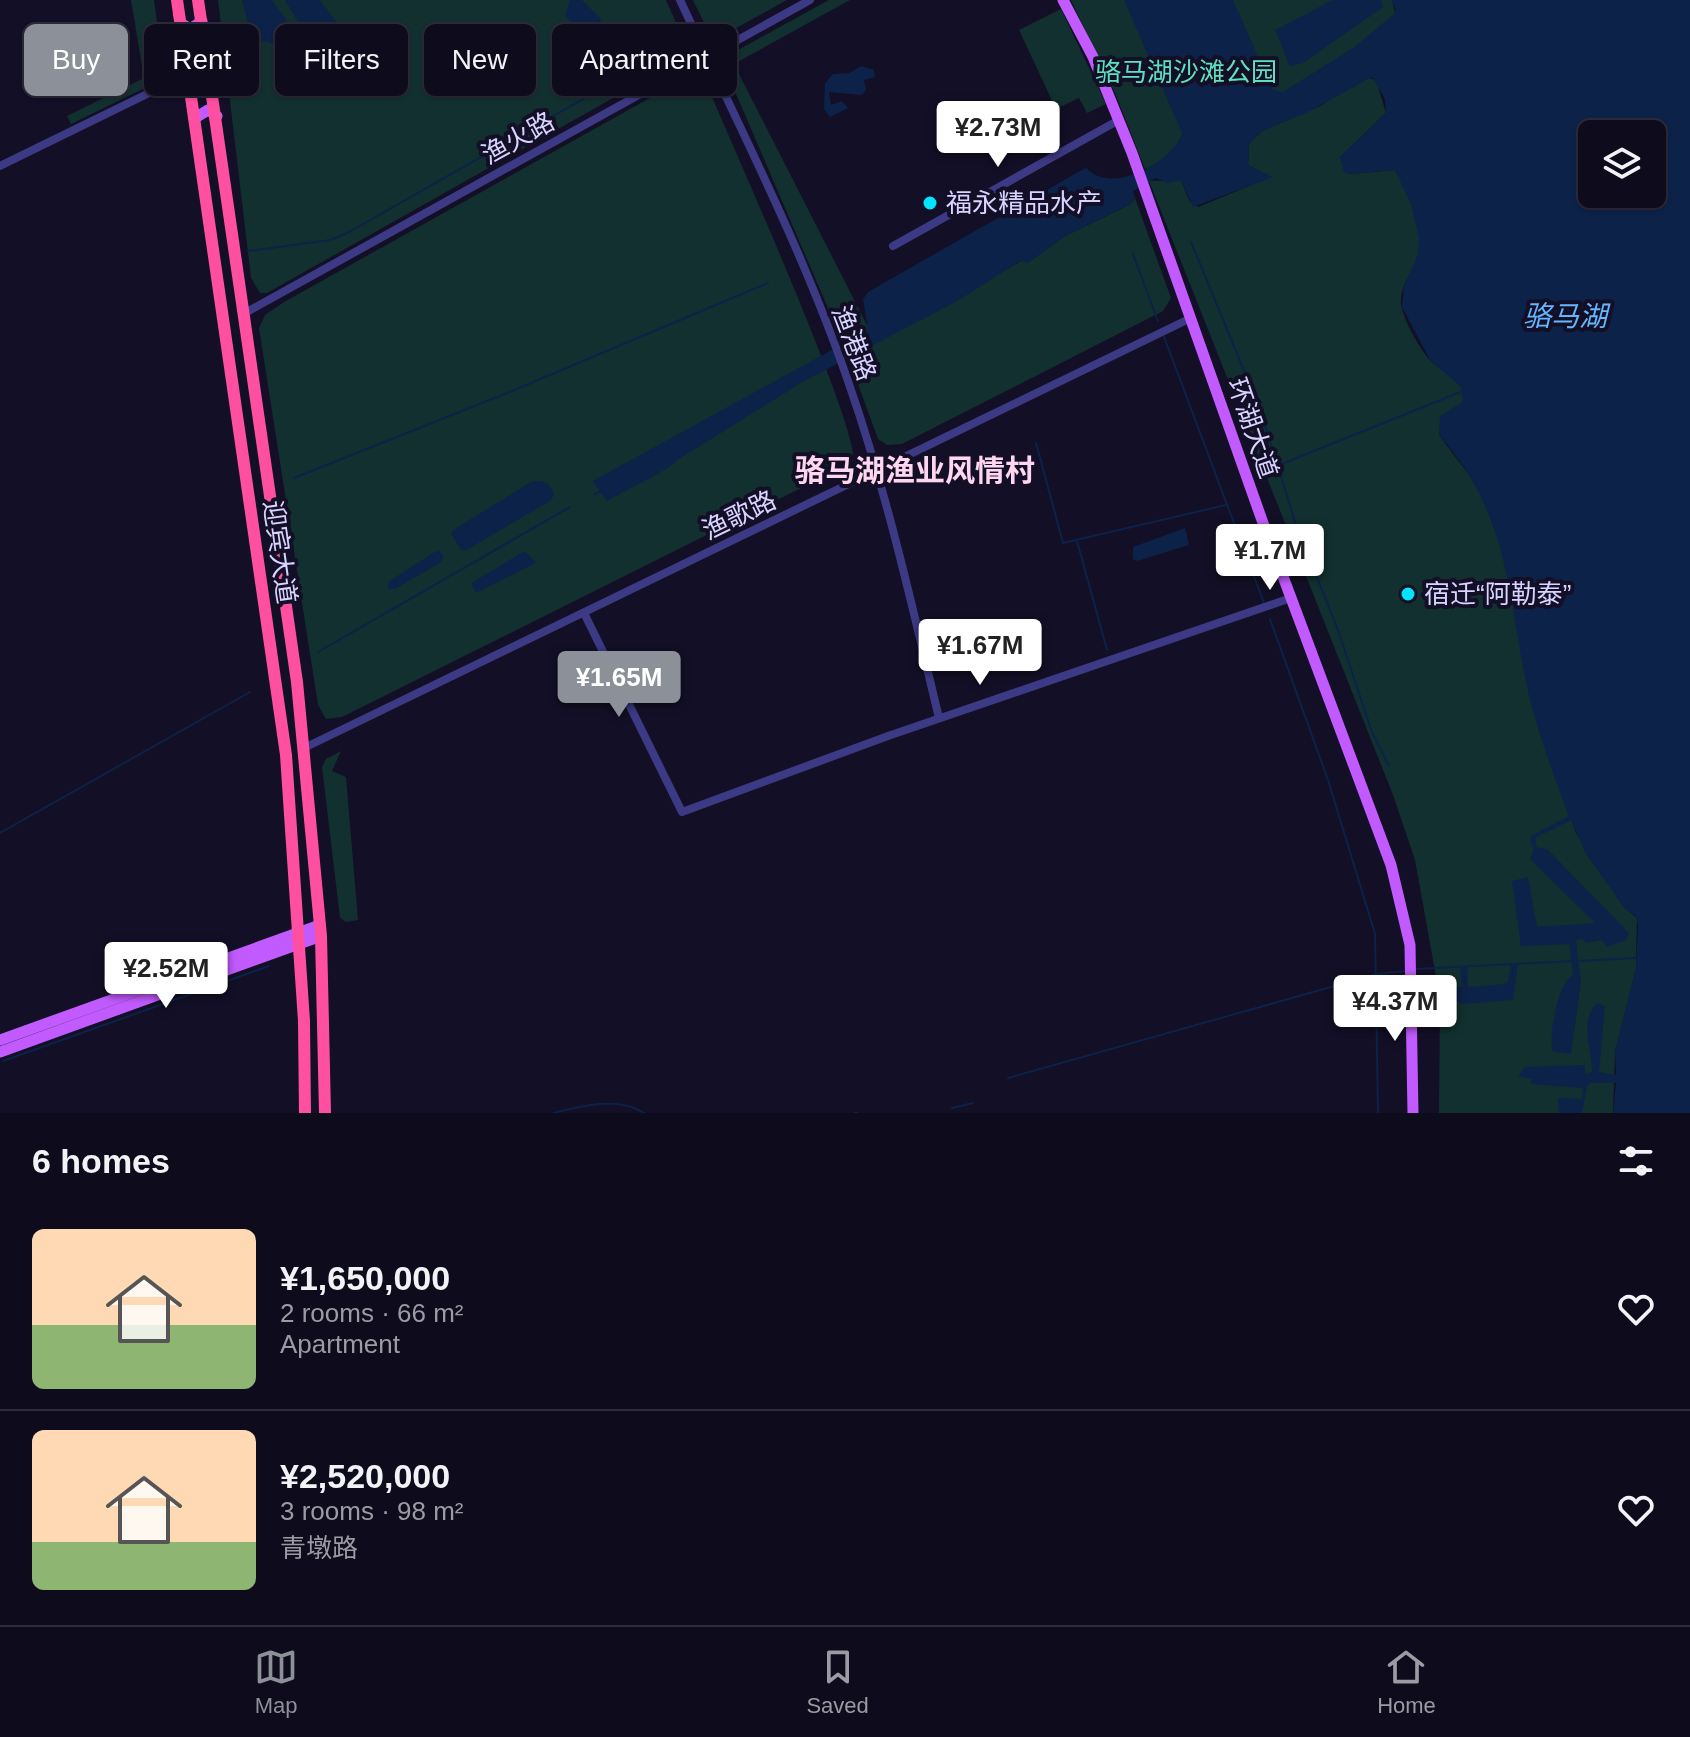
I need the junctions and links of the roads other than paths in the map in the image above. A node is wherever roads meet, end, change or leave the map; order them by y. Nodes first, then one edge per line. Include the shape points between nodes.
1 (177, 0) edge
2 (198, 0) edge
3 (680, 0) edge
4 (810, 0) edge
5 (1063, 0) edge
6 (202, 21) junction
7 (182, 24) edge
8 (198, 24) edge
9 (202, 24) edge
10 (691, 24) edge
11 (737, 39) edge
12 (144, 96) edge
13 (193, 96) edge
14 (214, 96) edge
15 (634, 96) edge
16 (724, 96) edge
17 (217, 116) junction
18 (195, 118) junction
19 (1119, 120) junction
20 (0, 166) edge
21 (893, 246) dead end
22 (245, 313) junction
23 (1191, 318) junction
24 (876, 471) junction
25 (1291, 598) junction
26 (584, 613) junction
27 (939, 718) junction
28 (304, 748) junction
29 (320, 930) junction
30 (299, 938) junction
31 (0, 1040) edge
32 (0, 1052) edge
33 (305, 1113) edge
34 (325, 1113) edge
35 (1413, 1113) edge

1 - 7 highway, 迎宾大道
2 - 6 highway, 迎宾大道
3 - 10 street, 渔港路
4 - 11 street, 渔火路
5 - 19 main road, 环湖大道
6 - 8 main road
6 - 9 highway, 迎宾大道
12 - 20 street
13 - 18 highway, 迎宾大道
14 - 17 highway, 迎宾大道
15 - 22 street, 渔火路
16 - 24 street, 渔港路 via 804,271 848,380
17 - 18 main road via 208,110
17 - 22 highway, 迎宾大道
18 - 30 highway, 迎宾大道 via 286,755
19 - 21 street
19 - 23 main road, 环湖大道
22 - 28 highway, 迎宾大道
23 - 24 street, 渔歌路
23 - 25 main road, 环湖大道
24 - 26 street, 渔歌路
24 - 27 street, 渔港路
25 - 27 street
25 - 35 main road, 环湖大道 via 1391,865 1405,919
26 - 27 street via 682,812
26 - 28 street, 渔歌路
28 - 29 highway, 迎宾大道
29 - 30 main road
29 - 34 highway, 迎宾大道
30 - 31 main road
30 - 32 main road
30 - 33 highway, 迎宾大道

